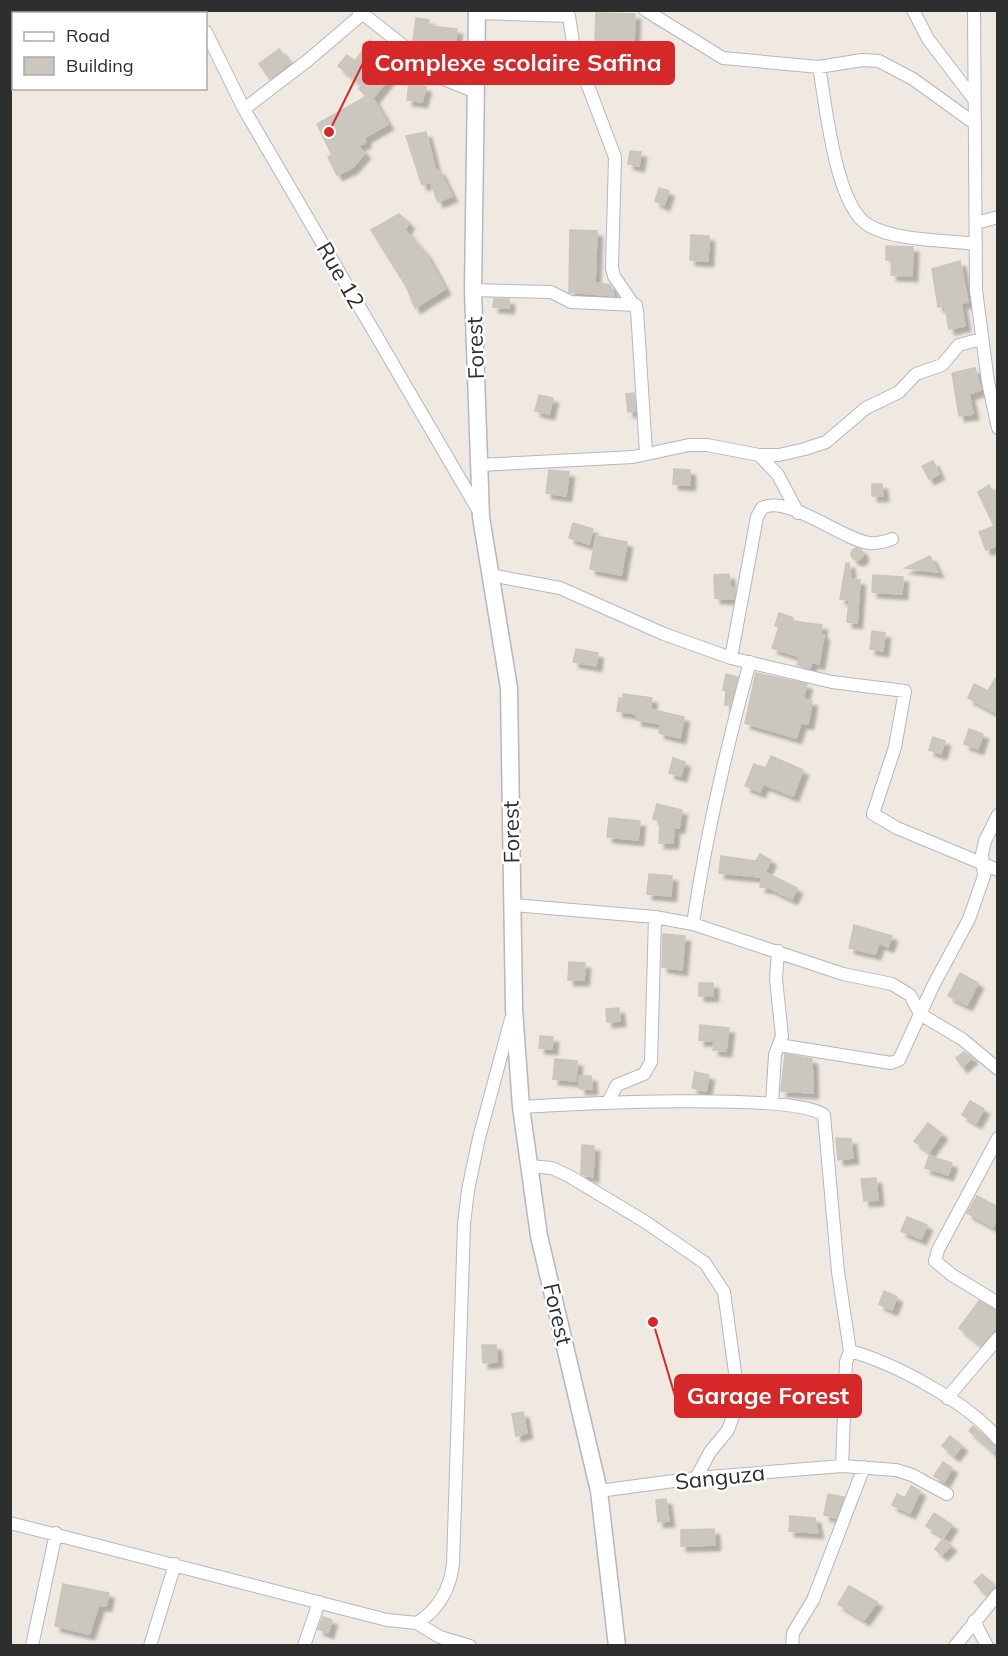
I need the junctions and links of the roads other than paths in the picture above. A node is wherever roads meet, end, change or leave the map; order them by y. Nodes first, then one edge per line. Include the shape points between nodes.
1 (645, 10) edge
2 (913, 10) edge
3 (974, 10) edge
4 (477, 12) edge
5 (360, 13) edge
6 (207, 34) edge
7 (819, 67) junction
8 (476, 92) junction
9 (973, 98) junction
10 (244, 109) junction
11 (974, 123) junction
12 (998, 217) edge
13 (976, 223) junction
14 (976, 244) junction
15 (473, 290) junction
16 (636, 305) junction
17 (981, 339) junction
18 (993, 368) edge
19 (998, 428) edge
20 (646, 453) junction
21 (759, 455) junction
22 (479, 465) junction
23 (798, 513) junction
24 (482, 517) junction
25 (892, 539) dead end
26 (490, 575) junction
27 (731, 658) junction
28 (750, 662) junction
29 (998, 815) edge
30 (985, 865) junction
31 (998, 870) edge
32 (513, 905) junction
33 (655, 917) junction
34 (693, 924) junction
35 (778, 951) junction
36 (514, 1009) junction
37 (920, 1014) junction
38 (779, 1045) junction
39 (998, 1069) edge
40 (608, 1102) junction
41 (772, 1103) junction
42 (521, 1107) junction
43 (998, 1138) edge
44 (528, 1166) junction
45 (998, 1303) edge
46 (998, 1338) edge
47 (850, 1351) junction
48 (947, 1398) junction
49 (998, 1440) edge
50 (842, 1466) junction
51 (864, 1467) junction
52 (696, 1478) junction
53 (599, 1491) junction
54 (947, 1494) dead end
55 (10, 1522) edge
56 (56, 1533) junction
57 (175, 1564) junction
58 (998, 1594) edge
59 (319, 1602) junction
60 (974, 1621) junction
61 (417, 1623) junction
62 (456, 1644) edge
63 (32, 1646) edge
64 (150, 1646) edge
65 (304, 1646) edge
66 (470, 1646) edge
67 (617, 1646) edge
68 (792, 1646) edge
69 (955, 1646) edge
70 (987, 1646) edge

1 - 7 street via 723,58
2 - 9 street via 928,39
3 - 9 street
4 - 8 street, Forest
4 - 16 street via 569,16 577,58 615,156 612,268
5 - 8 street via 426,59 436,76
5 - 10 street via 307,61
6 - 10 street, Rue 12
7 - 11 street via 879,61 913,79
7 - 14 street via 843,193 866,225 888,233
8 - 15 street, Forest
9 - 11 street
10 - 24 street, Rue 12
11 - 13 street
12 - 13 street
13 - 14 street
14 - 17 street
15 - 16 street via 551,292 571,302
15 - 22 street, Forest
16 - 20 street
17 - 18 street
17 - 21 street via 959,345 942,365 916,374 899,392 866,408 826,442 779,455
18 - 19 street via 988,382
20 - 21 street via 707,445
20 - 22 street via 633,458
21 - 23 street via 778,475
22 - 24 street, Forest
23 - 25 street via 860,541 879,543
23 - 27 street via 772,505 759,512
24 - 26 street, Forest
26 - 27 street via 560,588 664,634
26 - 32 street, Forest via 510,687
27 - 28 street
28 - 30 street via 832,682 904,691 896,747 873,814
28 - 34 street via 705,844
29 - 30 street via 984,841
30 - 31 street
30 - 37 street via 982,887 969,919
32 - 33 street
32 - 36 street, Forest
33 - 34 street
33 - 40 street via 651,1062 644,1074 617,1085
34 - 35 street
35 - 37 street via 843,974 897,986 910,995
35 - 38 street via 776,979 782,1036
36 - 42 street, Forest
36 - 61 street via 479,1138 465,1213 452,1575 437,1608
37 - 38 street via 895,1063
37 - 39 street via 962,1039
38 - 41 street
40 - 41 street
40 - 42 street
41 - 47 street via 821,1113 825,1118 838,1272
42 - 44 street, Forest
43 - 45 street via 935,1261
44 - 52 street via 552,1168 605,1197 705,1263 720,1283 737,1387 736,1408 728,1430
44 - 53 street, Forest via 539,1236
46 - 48 street
47 - 48 street via 878,1358
47 - 50 street via 846,1362
48 - 49 street via 984,1424
50 - 51 street, Sanguza
50 - 52 street, Sanguza
51 - 54 street, Sanguza via 912,1475
51 - 68 street via 813,1600 793,1633
52 - 53 street, Sanguza
53 - 67 street, Forest
55 - 56 street
56 - 57 street
56 - 63 street
57 - 59 street
57 - 64 street
58 - 60 street
59 - 61 street via 387,1620
59 - 65 street
60 - 69 street
60 - 70 street
61 - 62 street
62 - 66 street

